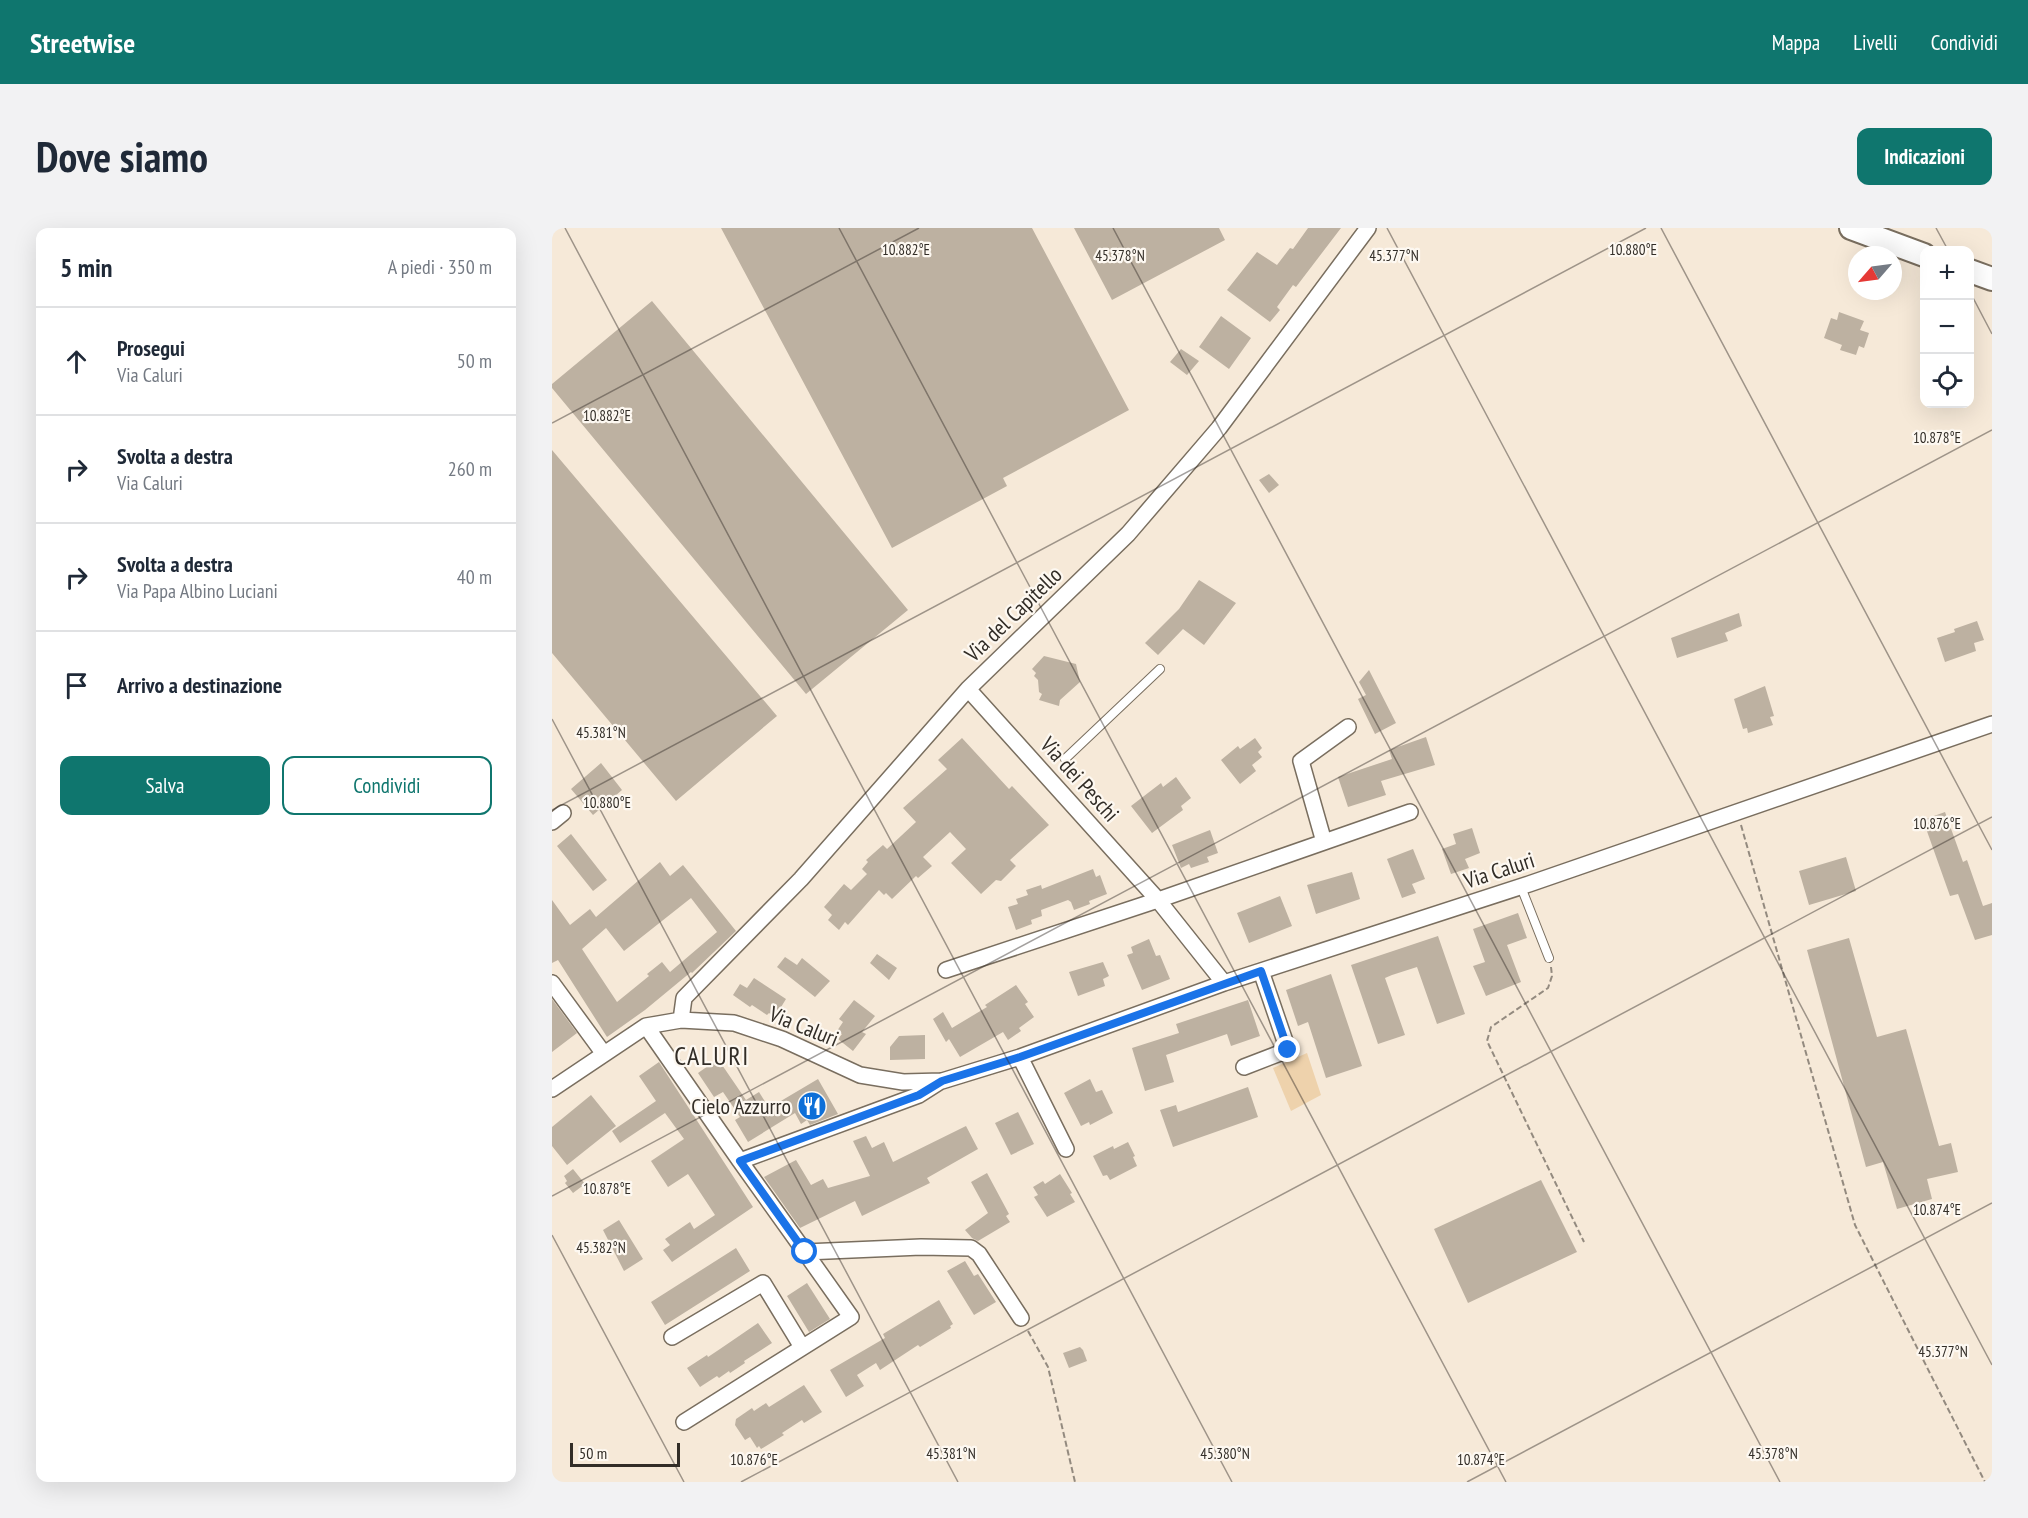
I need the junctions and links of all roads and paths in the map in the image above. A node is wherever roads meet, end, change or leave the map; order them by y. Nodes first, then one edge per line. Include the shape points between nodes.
1 (1368, 228) edge
2 (1851, 228) edge
3 (1920, 254) edge
4 (1974, 272) edge
5 (1992, 279) edge
6 (1160, 669) dead end
7 (968, 689) junction
8 (1992, 724) edge
9 (1348, 727) dead end
10 (1065, 759) dead end
11 (1737, 811) junction
12 (1410, 812) dead end
13 (1324, 842) junction
14 (1521, 887) junction
15 (1158, 900) junction
16 (1549, 958) joint
17 (946, 970) dead end
18 (1261, 971) junction
19 (552, 983) edge
20 (1224, 983) junction
21 (681, 1020) junction
22 (646, 1026) junction
23 (604, 1054) junction
24 (1020, 1057) junction
25 (1244, 1067) dead end
26 (942, 1081) junction
27 (552, 1089) edge
28 (1066, 1149) dead end
29 (740, 1161) junction
30 (1584, 1242) dead end
31 (805, 1252) junction
32 (1021, 1318) joint
33 (672, 1337) dead end
34 (802, 1347) junction
35 (684, 1422) dead end
36 (1075, 1482) edge
37 (1985, 1482) edge

1 - 7 street, Via del Capitello via 1219,428 1128,534
2 - 3 main road
4 - 5 main road
6 - 10 lane
7 - 15 street, Via dei Peschi
7 - 21 street, Via del Capitello via 801,879 684,998
8 - 11 street, Via Caluri
9 - 13 street via 1301,761
11 - 14 street, Via Caluri
11 - 37 path via 1855,1225
12 - 13 street
13 - 15 street
14 - 16 lane
14 - 18 street, Via Caluri
15 - 17 street
15 - 20 street, Via dei Peschi
16 - 30 path via 1552,976 1548,988 1491,1027 1487,1041
18 - 20 street, Via Caluri
18 - 25 street via 1288,1050
19 - 23 street
20 - 24 street, Via Caluri
21 - 22 street, Via Caluri
21 - 26 street, Via Caluri via 734,1023 860,1075 903,1082
22 - 23 street, Via Caluri
22 - 29 street
23 - 27 street, Via Caluri
24 - 26 street, Via Caluri
24 - 28 street
26 - 29 street, Via Caluri via 919,1095
29 - 31 street
31 - 32 street via 971,1248 979,1254
31 - 34 street via 851,1317
32 - 36 path via 1048,1367
33 - 34 street via 763,1283
34 - 35 street

